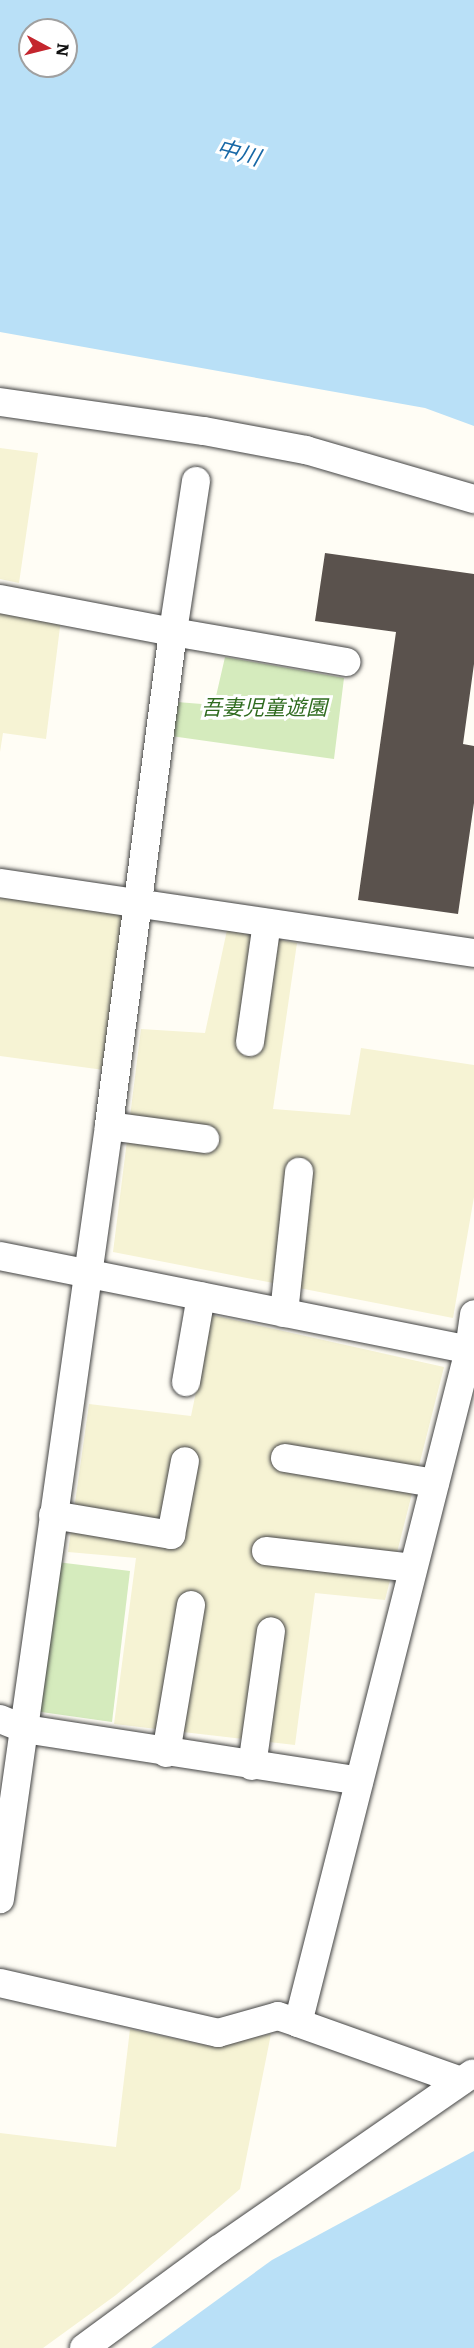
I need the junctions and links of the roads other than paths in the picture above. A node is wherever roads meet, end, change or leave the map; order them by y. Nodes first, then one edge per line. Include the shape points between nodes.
1 (0, 402) edge
2 (196, 481) dead end
3 (474, 499) edge
4 (0, 599) edge
5 (173, 632) junction
6 (346, 662) dead end
7 (0, 883) edge
8 (137, 905) junction
9 (267, 923) junction
10 (474, 953) edge
11 (250, 1042) dead end
12 (109, 1125) junction
13 (205, 1139) dead end
14 (299, 1172) dead end
15 (0, 1256) edge
16 (86, 1274) junction
17 (201, 1296) junction
18 (284, 1313) junction
19 (474, 1314) edge
20 (472, 1351) edge
21 (186, 1382) dead end
22 (285, 1458) dead end
23 (185, 1461) dead end
24 (435, 1483) junction
25 (53, 1515) junction
26 (266, 1551) dead end
27 (413, 1568) junction
28 (191, 1605) dead end
29 (271, 1630) dead end
30 (12, 1724) edge
31 (166, 1753) junction
32 (252, 1766) junction
33 (359, 1781) junction
34 (0, 1899) edge
35 (0, 1983) edge
36 (298, 2023) junction
37 (467, 2077) edge
38 (84, 2348) edge

1 - 3 street via 306,450
2 - 5 street
4 - 5 street
5 - 6 street
5 - 8 street
7 - 8 street
8 - 9 street
8 - 12 street
9 - 10 street
9 - 11 street
12 - 13 street
12 - 16 street
14 - 18 street
15 - 16 street
16 - 17 street
16 - 25 street
17 - 18 street
17 - 21 street
18 - 20 street
19 - 20 street
20 - 24 street
22 - 24 street
23 - 25 street via 171,1535
24 - 27 street
25 - 30 street
26 - 27 street
27 - 33 street
28 - 31 street
29 - 32 street
30 - 31 street
30 - 34 street
31 - 32 street
32 - 33 street
33 - 36 street
35 - 36 street via 218,2033 278,2016
36 - 37 street
37 - 38 street

